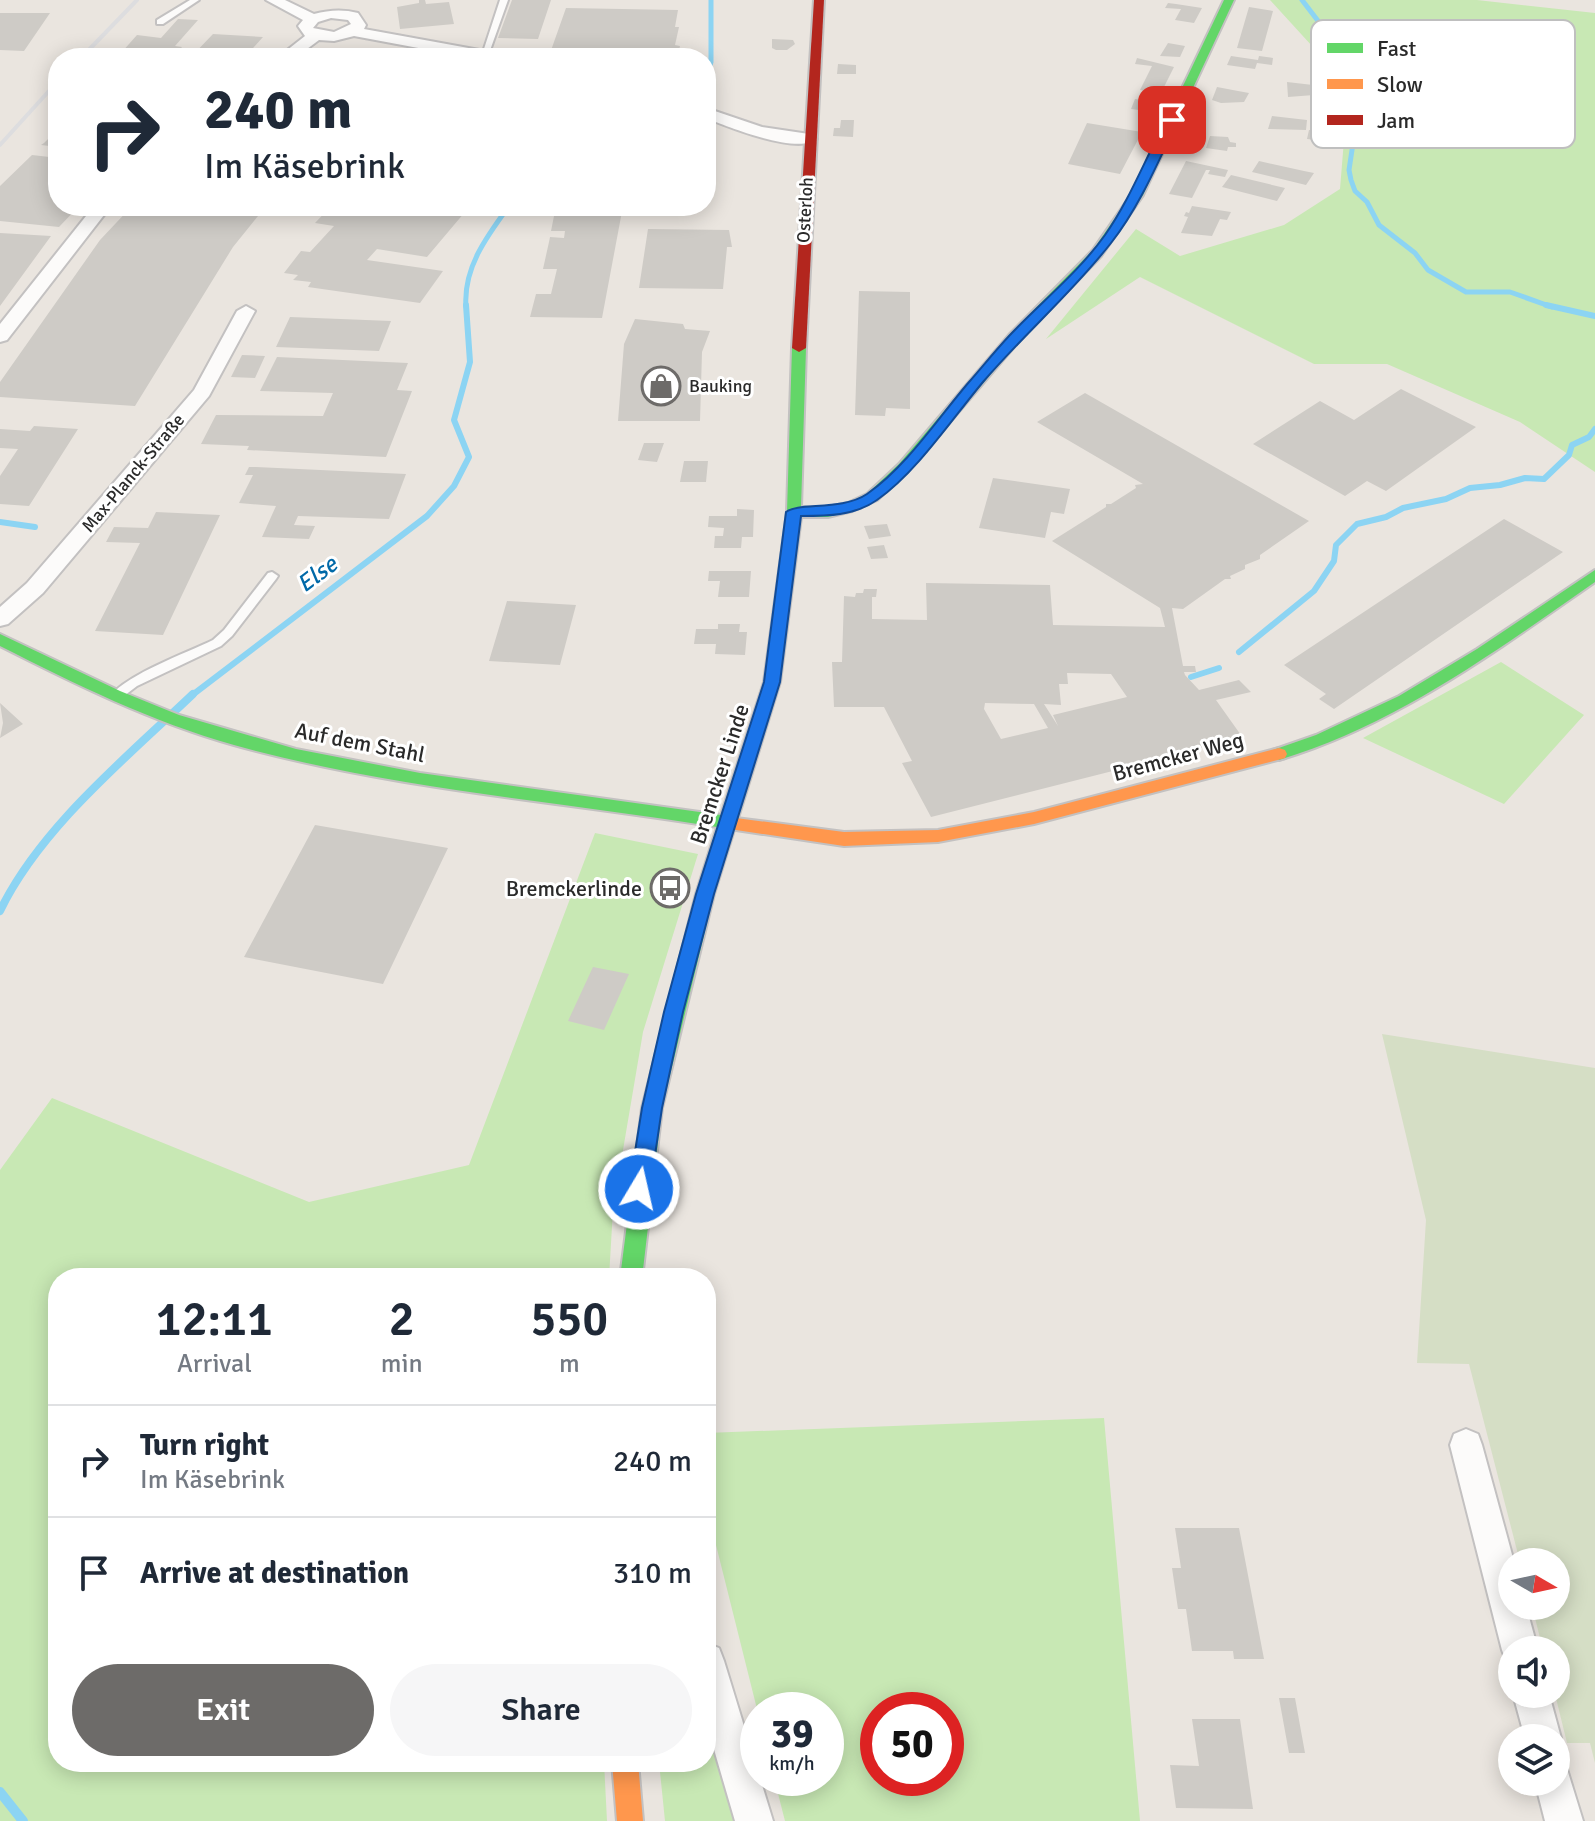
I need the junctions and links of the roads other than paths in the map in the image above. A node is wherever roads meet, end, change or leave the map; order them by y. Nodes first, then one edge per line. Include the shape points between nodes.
1 (195, 0) edge
2 (273, 0) edge
3 (364, 0) edge
4 (504, 0) edge
5 (819, 0) edge
6 (1229, 0) edge
7 (347, 14) junction
8 (313, 19) junction
9 (160, 22) dead end
10 (353, 31) junction
11 (316, 35) junction
12 (298, 48) edge
13 (443, 48) edge
14 (492, 48) edge
15 (716, 117) edge
16 (809, 131) junction
17 (95, 216) edge
18 (246, 311) dead end
19 (0, 336) edge
20 (795, 420) joint
21 (794, 512) junction
22 (1595, 575) edge
23 (272, 576) dead end
24 (0, 619) edge
25 (0, 639) edge
26 (116, 696) junction
27 (729, 822) junction
28 (632, 1268) edge
29 (1466, 1445) dead end
30 (1516, 1636) edge
31 (716, 1694) edge
32 (626, 1772) edge
33 (1558, 1796) edge
34 (630, 1821) edge
35 (754, 1821) edge
36 (1564, 1821) edge

1 - 9 lane
2 - 8 street
3 - 7 street
4 - 14 lane
5 - 16 street, Osterloh
6 - 21 street via 1137,195 1097,253 872,497 828,512
7 - 8 street
7 - 10 street via 360,21
8 - 11 street via 305,26
10 - 11 street via 335,37
10 - 13 street
11 - 12 street
15 - 16 street via 785,139
16 - 20 street, Osterloh
17 - 19 street
18 - 24 street, Max-Planck-Straße via 202,392 35,588
20 - 21 street, Bremcker Linde
21 - 27 street, Bremcker Linde via 772,682
22 - 27 street, Bremcker Weg via 1396,705 1352,728 1273,756 976,831 910,839 860,838
23 - 26 lane via 217,643
25 - 26 street, Auf dem Stahl
26 - 27 street, Auf dem Stahl via 236,740 372,771
27 - 28 street, Bremcker Linde via 705,894 652,1108
29 - 30 street
31 - 35 street
32 - 34 street
33 - 36 street

